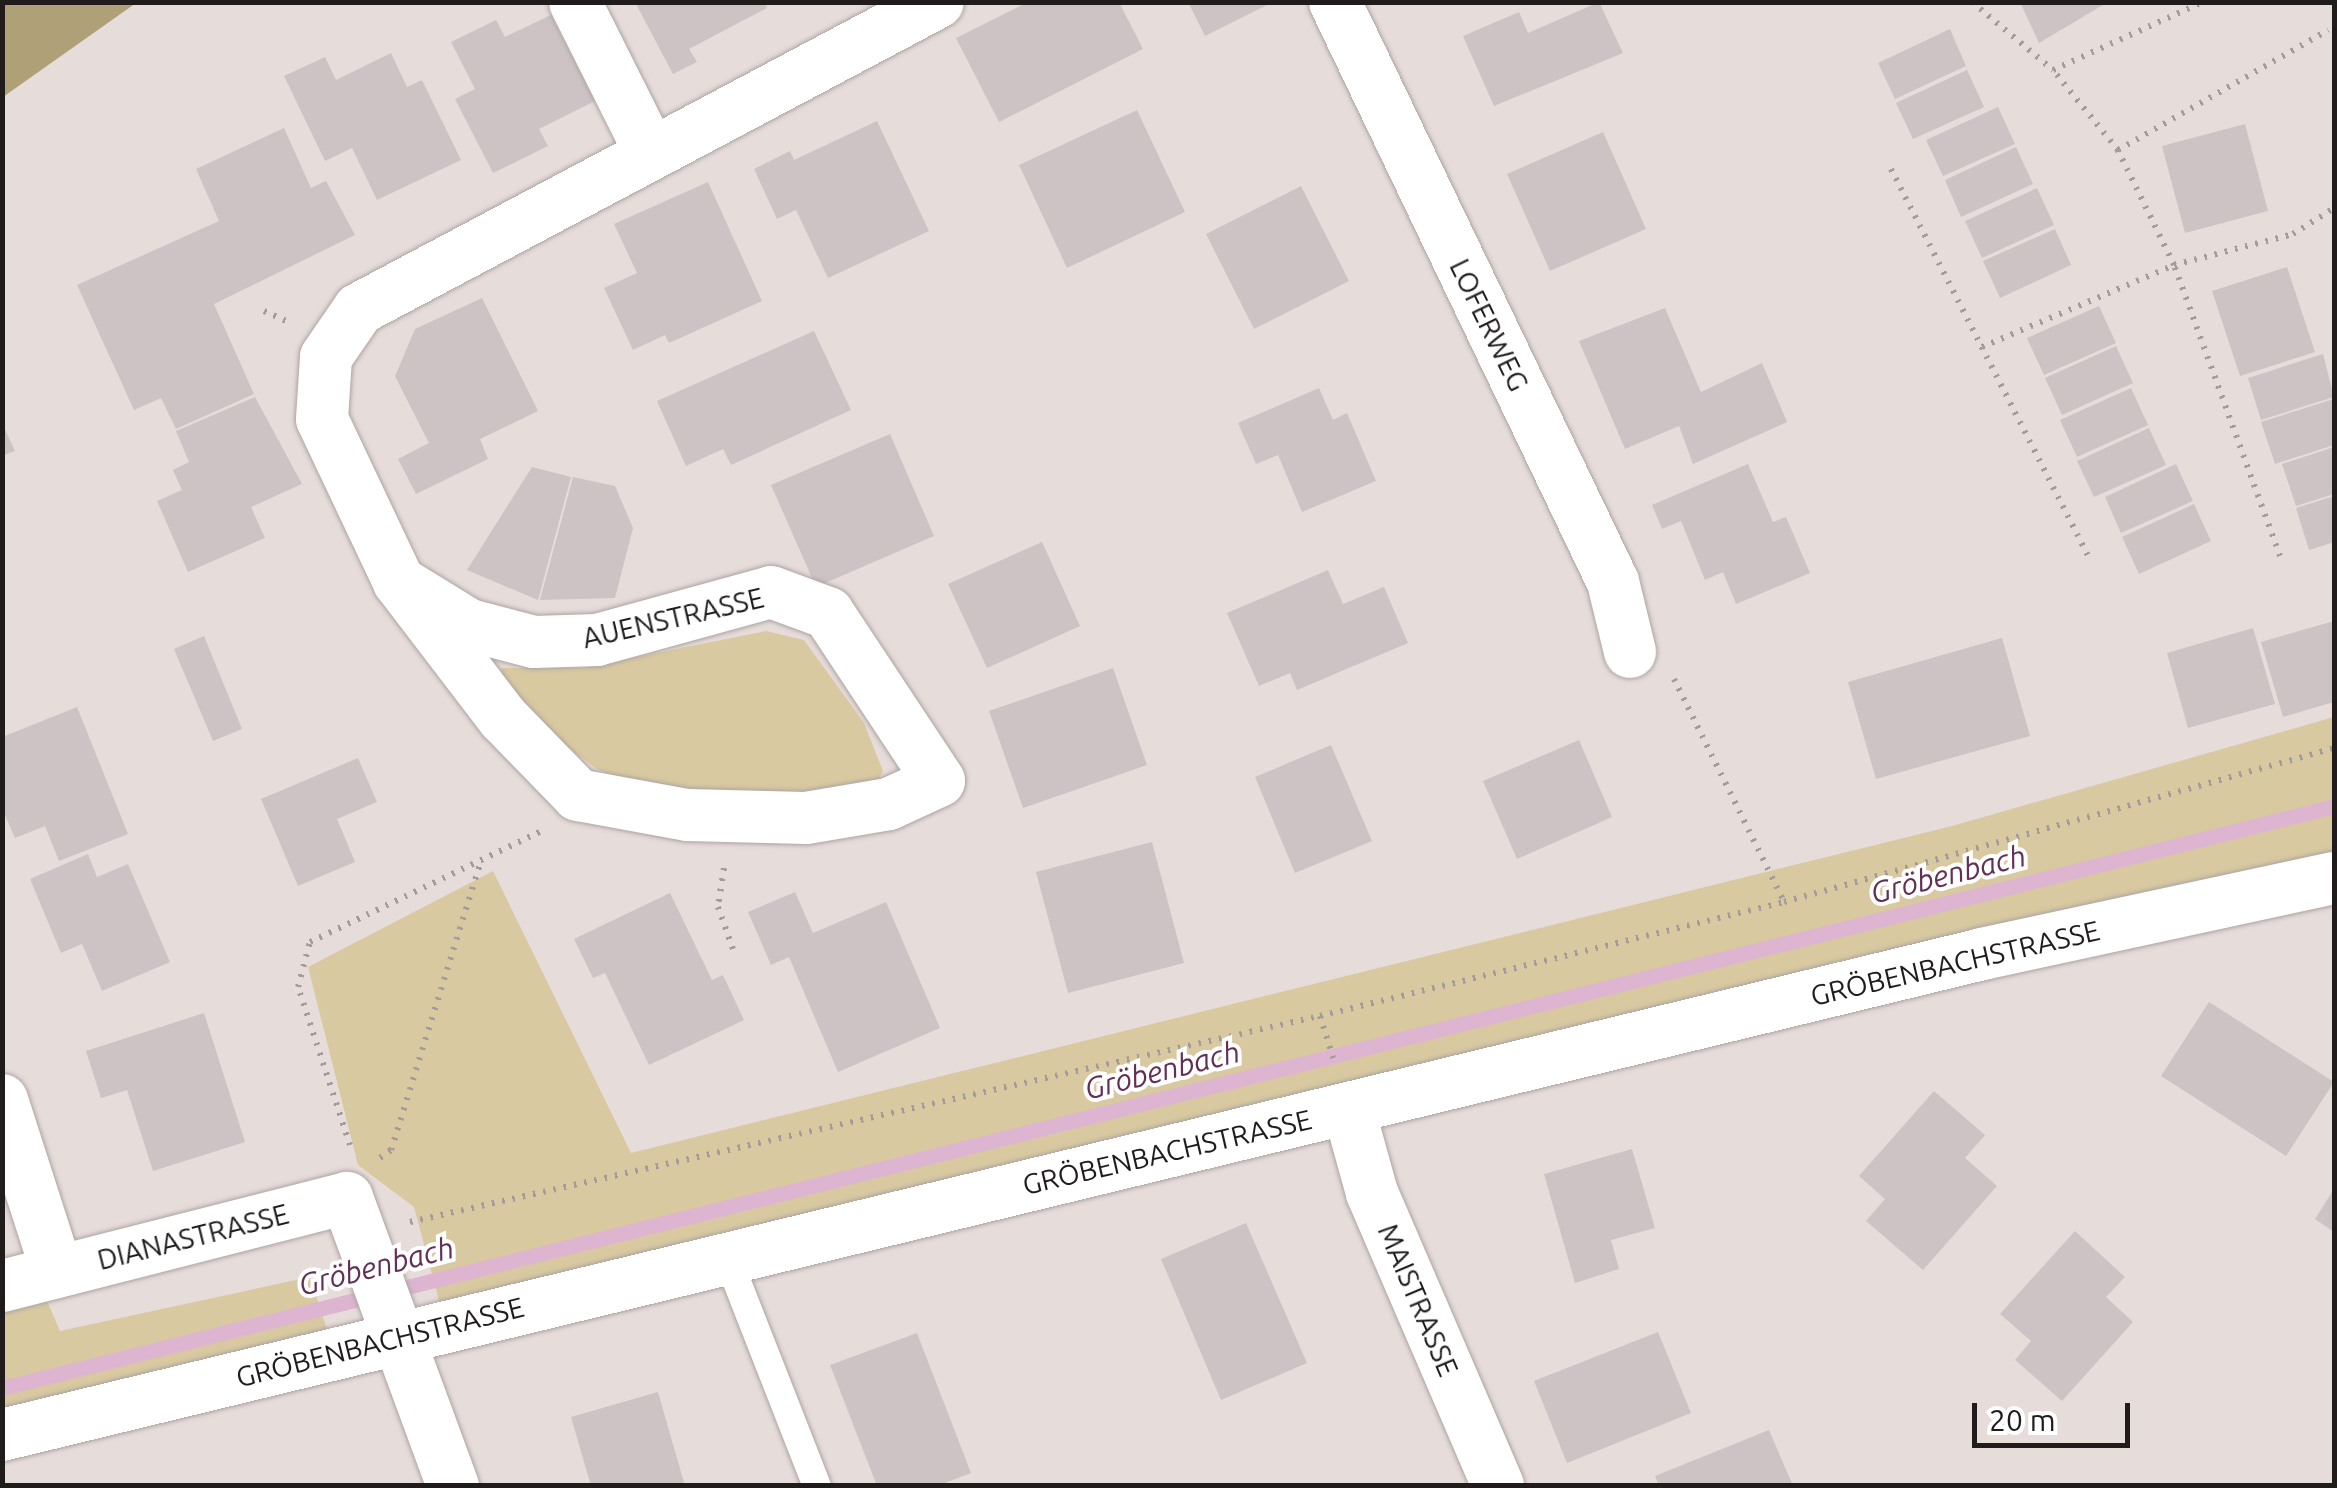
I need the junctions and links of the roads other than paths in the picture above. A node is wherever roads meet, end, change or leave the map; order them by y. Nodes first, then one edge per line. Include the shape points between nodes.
1 (574, 2) edge
2 (938, 2) edge
3 (1335, 2) edge
4 (650, 152) junction
5 (399, 582) junction
6 (1630, 652) road end
7 (2334, 878) edge
8 (2, 1100) edge
9 (1349, 1110) junction
10 (370, 1252) junction
11 (726, 1254) junction
12 (57, 1271) junction
13 (2, 1286) edge
14 (2, 1435) edge
15 (452, 1486) edge
16 (817, 1486) edge
17 (1498, 1486) edge

1 - 4 street
2 - 4 street
3 - 6 street, LOFERWEG via 1613,582
4 - 5 street via 360,309 326,357 322,419
5 - 5 street, AUENSTRASSE via 469,625 534,642 596,640 771,592 828,613 940,781 889,804 806,818 732,816 578,795 503,718
7 - 9 street, GRÖBENBACHSTRASSE via 1982,954
8 - 12 street
9 - 11 street, GRÖBENBACHSTRASSE
9 - 17 street, MAISTRASSE via 1372,1193
10 - 11 street, GRÖBENBACHSTRASSE
10 - 12 street, DIANASTRASSE
10 - 14 street, GRÖBENBACHSTRASSE
10 - 15 street
11 - 16 lane
12 - 13 street, DIANASTRASSE

